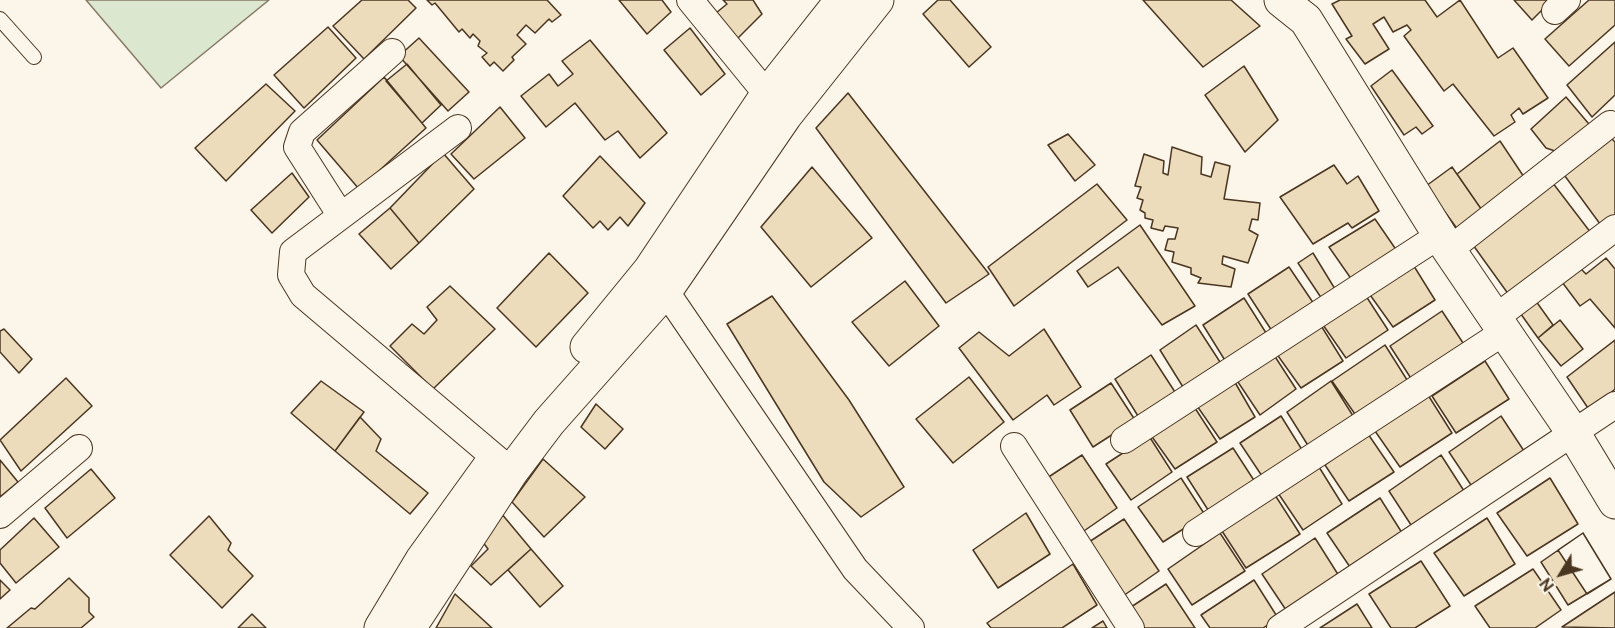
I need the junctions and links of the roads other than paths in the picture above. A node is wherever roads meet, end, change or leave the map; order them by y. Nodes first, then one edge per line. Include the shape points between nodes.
1 (690, 0) edge
2 (842, 0) edge
3 (877, 0) edge
4 (1281, 0) edge
5 (0, 19) edge
6 (392, 52) dead end
7 (34, 57) dead end
8 (776, 105) junction
9 (1610, 124) dead end
10 (458, 128) dead end
11 (341, 216) junction
12 (1615, 228) edge
13 (1445, 242) junction
14 (658, 280) junction
15 (1499, 325) junction
16 (1615, 405) edge
17 (1574, 434) junction
18 (1124, 440) dead end
19 (1014, 446) dead end
20 (79, 448) dead end
21 (503, 464) junction
22 (1615, 502) edge
23 (0, 515) edge
24 (1196, 533) dead end
25 (381, 628) edge
26 (409, 628) edge
27 (911, 628) edge
28 (1131, 628) edge
29 (1280, 628) edge

1 - 8 street
2 - 8 street
3 - 8 street
4 - 13 street via 1306,20
5 - 7 lane
6 - 11 street via 302,132 297,147
8 - 14 street
9 - 13 street
10 - 11 street
11 - 21 street via 293,252 291,275 303,295
12 - 15 street
13 - 15 street
13 - 18 street
14 - 21 street via 549,422
14 - 27 street via 855,569
15 - 17 street
15 - 24 street
16 - 17 street
17 - 22 street
17 - 29 street
19 - 28 street
20 - 23 street
21 - 25 street via 422,560
21 - 26 street

